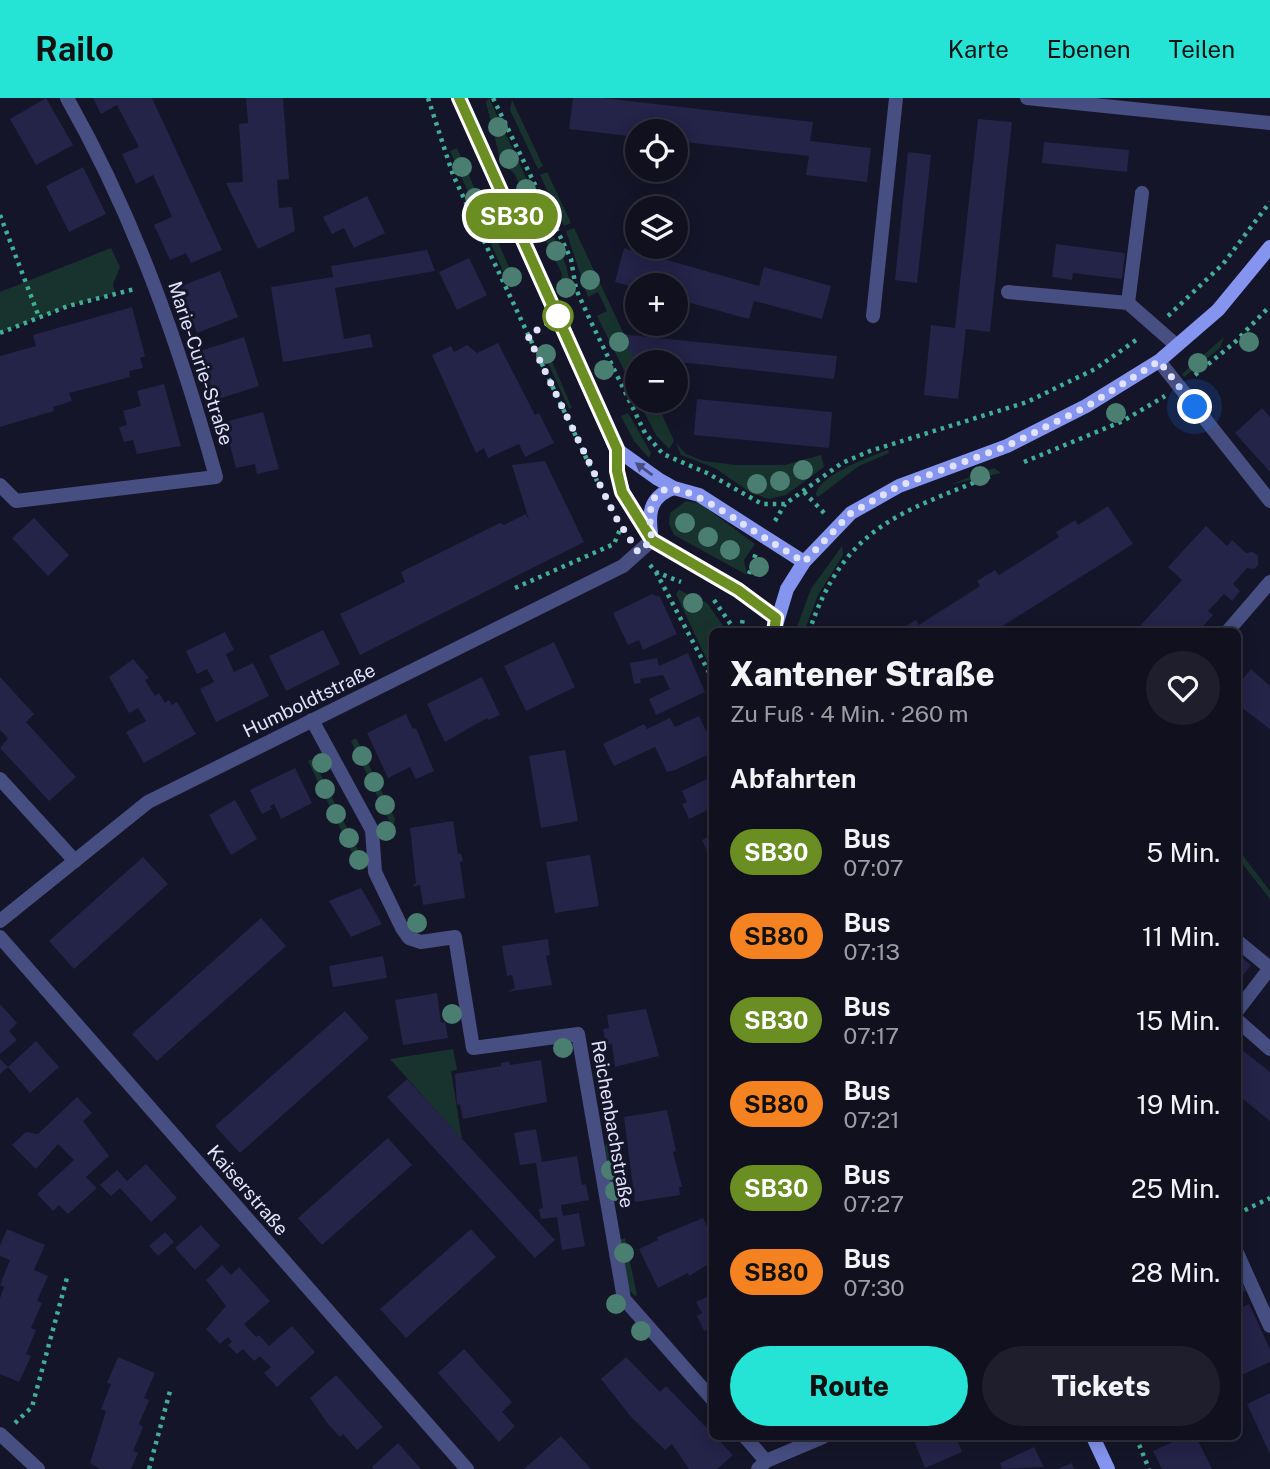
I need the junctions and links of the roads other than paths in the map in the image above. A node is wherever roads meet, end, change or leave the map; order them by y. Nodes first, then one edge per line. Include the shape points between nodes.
1 (67, 98) edge
2 (459, 98) edge
3 (897, 98) edge
4 (1027, 98) edge
5 (1270, 123) edge
6 (1142, 194) dead end
7 (1270, 247) edge
8 (1008, 292) dead end
9 (1128, 303) junction
10 (873, 316) dead end
11 (1176, 345) junction
12 (1159, 361) junction
13 (617, 449) junction
14 (0, 485) edge
15 (674, 488) junction
16 (1270, 501) edge
17 (652, 540) junction
18 (804, 562) junction
19 (1270, 582) edge
20 (775, 625) edge
21 (1230, 628) edge
22 (312, 720) junction
23 (0, 779) edge
24 (75, 861) junction
25 (0, 921) edge
26 (0, 937) edge
27 (1241, 944) edge
28 (1241, 1006) edge
29 (1241, 1024) edge
30 (1270, 1049) edge
31 (1241, 1262) edge
32 (1270, 1326) edge
33 (709, 1396) edge
34 (1, 1435) edge
35 (747, 1440) edge
36 (816, 1440) edge
37 (1094, 1440) edge
38 (762, 1465) edge
39 (38, 1469) edge
40 (467, 1469) edge
41 (1108, 1469) edge

1 - 14 street, Marie-Curie-Straße via 104,163 155,284 186,368 216,477 16,501
2 - 13 main road
3 - 10 street
4 - 5 street
6 - 9 street
7 - 11 main road via 1218,310
8 - 9 street
9 - 11 street
11 - 12 main road
12 - 16 street
12 - 18 main road via 1086,407 1007,446 887,493 851,513
15 -> 13 main road
13 - 17 main road via 622,492
15 - 17 main road via 660,493 651,505
15 - 18 main road via 699,495
17 - 20 main road via 745,595
17 - 22 street, Humboldtstraße via 623,566
18 - 20 main road via 787,589
19 - 21 street
22 - 24 street, Humboldtstraße via 148,802
22 - 33 street, Reichenbachstraße via 372,830 374,872 402,928 409,938 421,942 455,937 473,1048 578,1034 624,1299
23 - 24 street
24 - 25 street, Humboldtstraße
26 - 40 street, Kaiserstraße
27 - 28 street via 1270,968
29 - 30 street
31 - 32 street
34 - 39 street
35 - 38 street
36 - 38 street
37 - 41 main road

